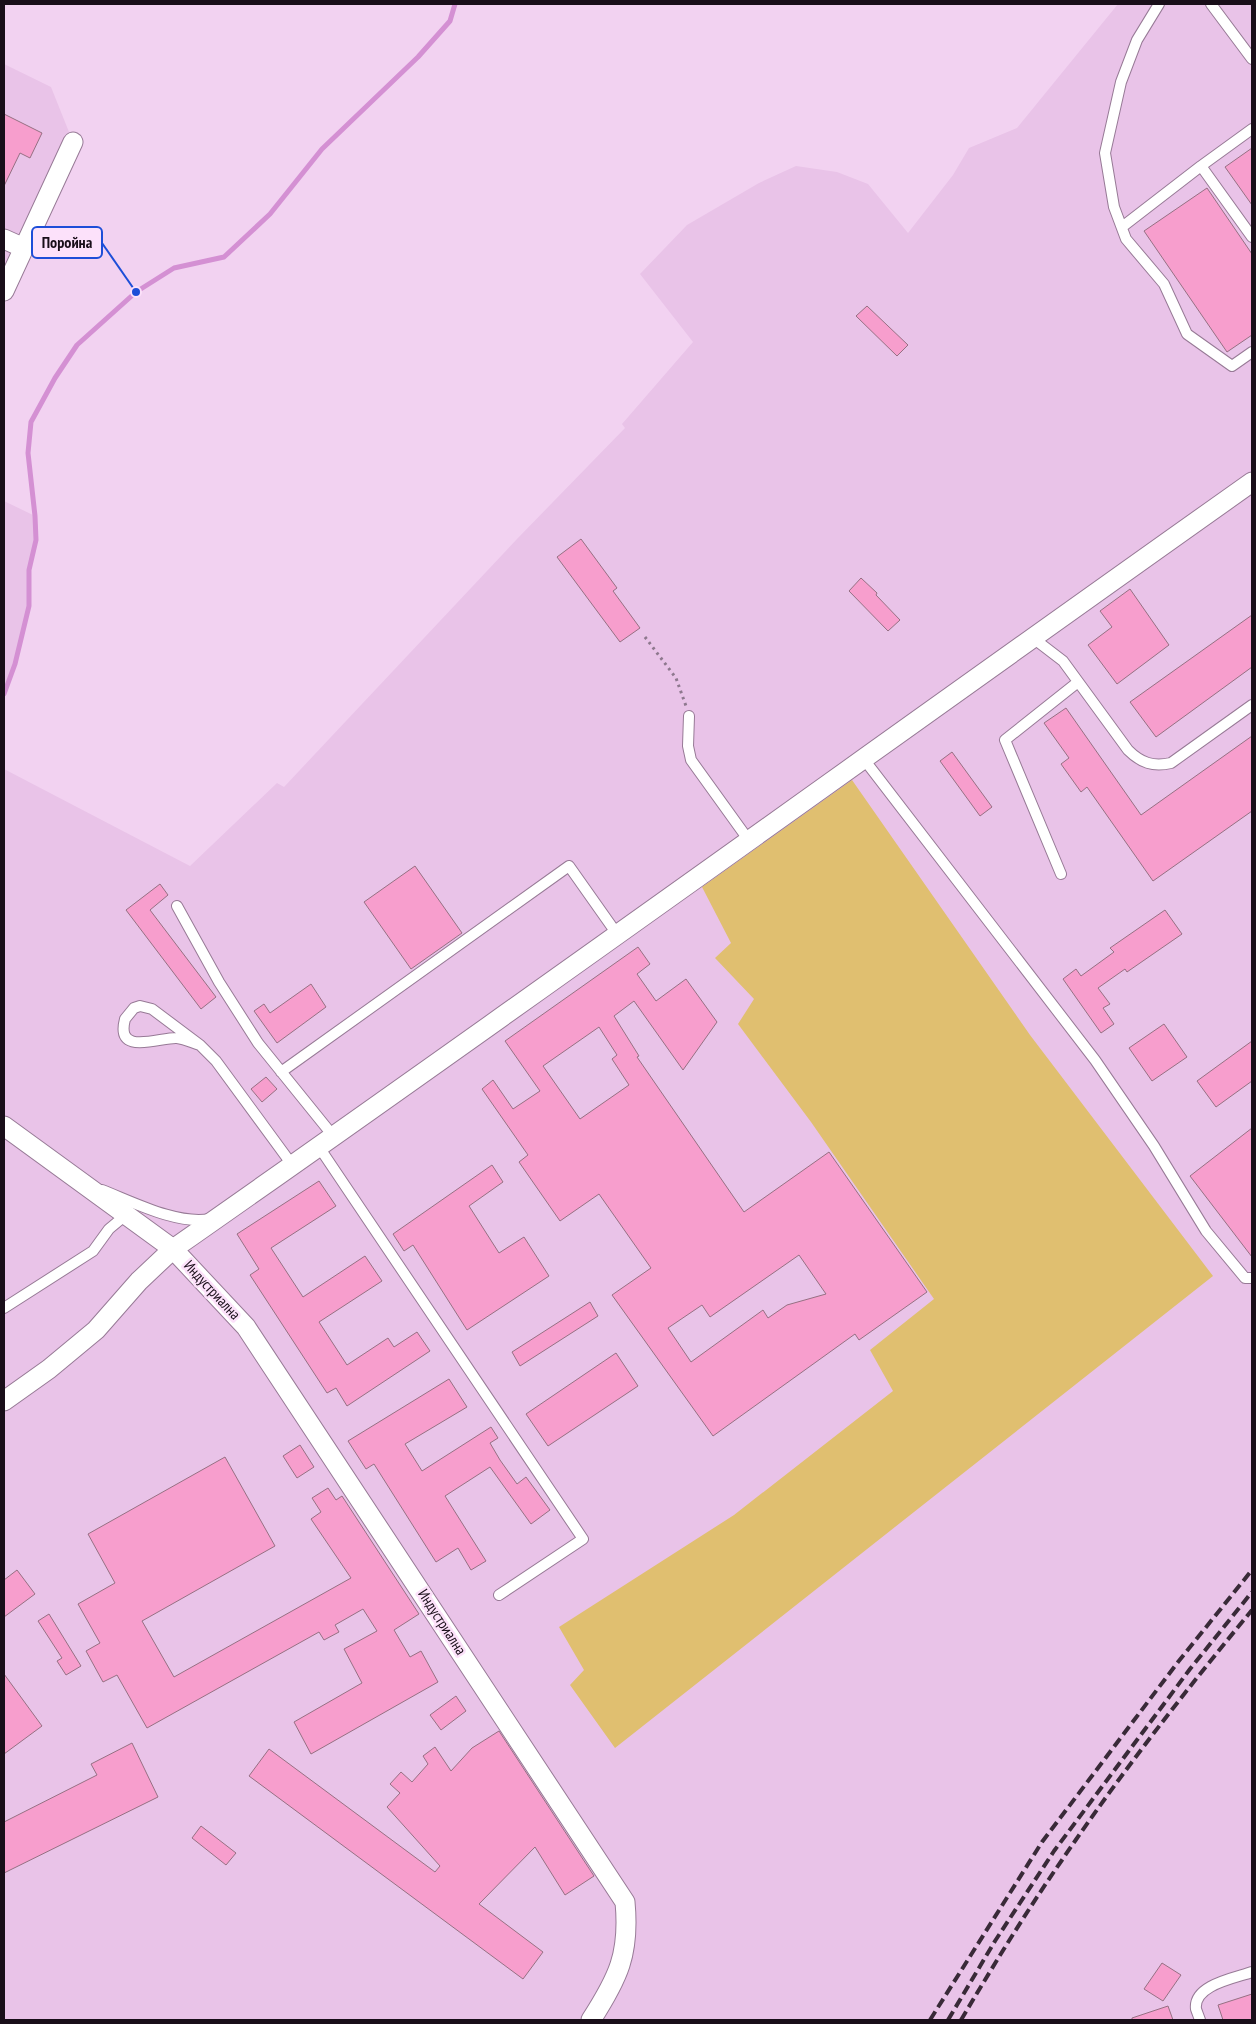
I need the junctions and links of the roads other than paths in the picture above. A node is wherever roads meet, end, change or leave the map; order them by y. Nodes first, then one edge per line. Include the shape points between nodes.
1 (1159, 4) edge
2 (1211, 4) edge
3 (1252, 60) edge
4 (1252, 129) edge
5 (73, 142) dead end
6 (1201, 166) junction
7 (1122, 227) junction
8 (1252, 237) edge
9 (4, 239) edge
10 (24, 248) junction
11 (5, 284) edge
12 (1252, 352) edge
13 (1252, 482) edge
14 (1033, 638) junction
15 (1078, 682) junction
16 (1252, 705) edge
17 (689, 716) road end
18 (863, 758) junction
19 (750, 842) junction
20 (1061, 874) dead end
21 (176, 906) dead end
22 (617, 934) junction
23 (200, 1045) junction
24 (281, 1072) junction
25 (4, 1126) edge
26 (327, 1142) junction
27 (293, 1166) junction
28 (83, 1182) junction
29 (127, 1214) junction
30 (218, 1218) junction
31 (173, 1249) junction
32 (1252, 1278) edge
33 (4, 1308) edge
34 (4, 1401) edge
35 (499, 1595) dead end
36 (1252, 1972) edge
37 (591, 2020) edge
38 (1200, 2020) edge

1 - 7 lane via 1137,40 1121,82 1105,153 1114,207
2 - 3 lane
4 - 6 lane
5 - 10 street
6 - 7 lane
6 - 8 lane
7 - 12 lane via 1126,240 1164,284 1187,334 1232,366
9 - 10 street
10 - 11 street
13 - 14 street
14 - 15 lane via 1063,660
14 - 18 street
15 - 16 lane via 1128,750 1147,764 1171,763
15 - 20 lane via 1005,740
17 - 19 lane via 691,760
18 - 19 street
18 - 32 lane via 1095,1060 1154,1146 1206,1231 1245,1278
19 - 22 street
21 - 24 lane via 219,982
22 - 24 lane via 569,866
22 - 26 street
23 - 23 lane via 152,1009 134,1008 125,1018 125,1032 136,1043 178,1038
23 - 27 lane via 216,1061
24 - 26 lane
25 - 28 street, Индустриална
26 - 27 street
26 - 35 lane via 583,1538
27 - 30 street
28 - 29 street, Индустриална
28 - 30 lane via 167,1214 198,1221
29 - 31 street, Индустриална
29 - 33 lane via 93,1251
30 - 31 street
31 - 34 street via 140,1280 96,1330
31 - 37 street, Индустриална via 246,1327 625,1902 628,1928 624,1958 610,1990
36 - 38 lane via 1204,1989 1196,2008

